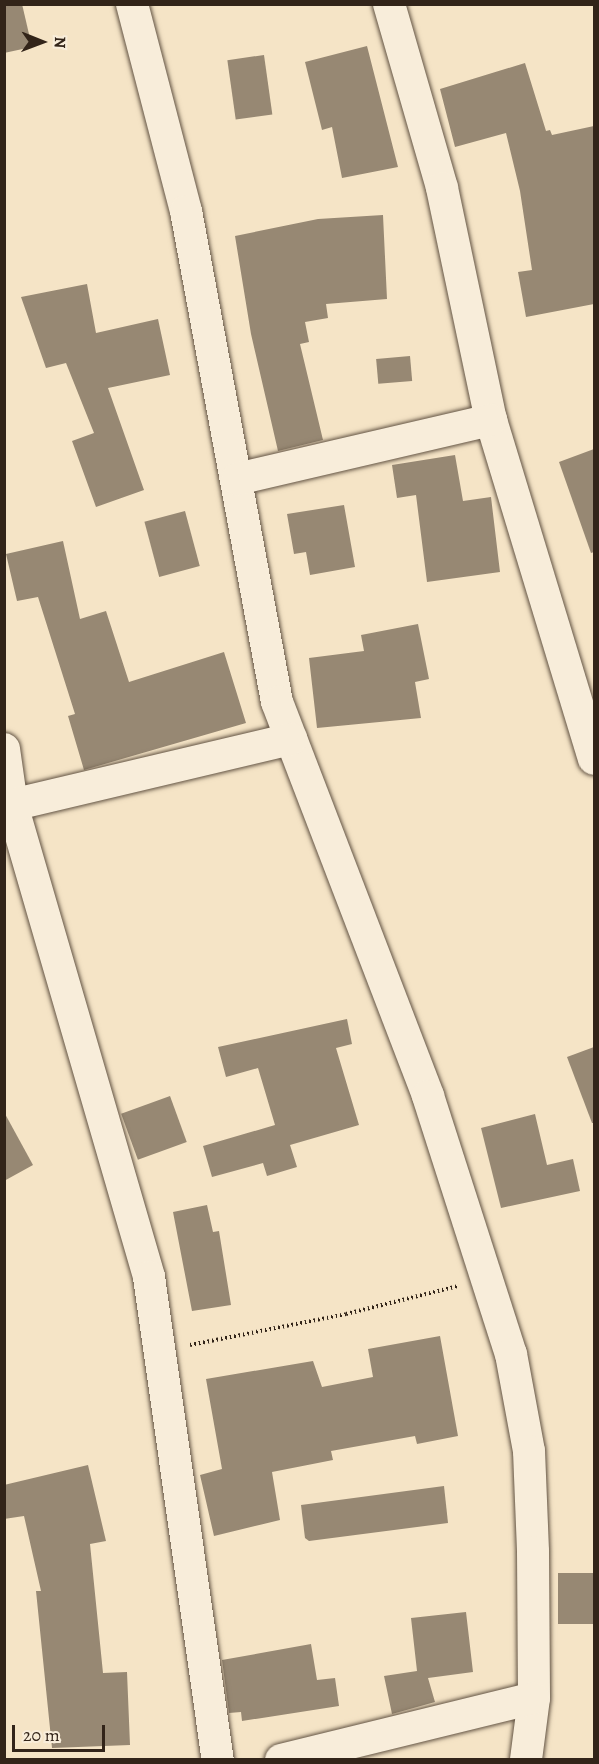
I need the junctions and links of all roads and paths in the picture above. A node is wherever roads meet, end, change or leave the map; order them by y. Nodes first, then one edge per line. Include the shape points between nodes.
1 (132, 4) edge
2 (389, 4) edge
3 (491, 420) junction
4 (237, 479) junction
5 (291, 739) junction
6 (4, 749) edge
7 (594, 759) edge
8 (12, 805) junction
9 (488, 1279) junction
10 (160, 1350) junction
11 (534, 1698) junction
12 (218, 1760) edge
13 (281, 1760) edge
14 (526, 1760) edge

1 - 4 street via 186,211
2 - 3 street via 442,188
3 - 4 street
3 - 7 street
4 - 5 street via 277,702
5 - 8 street
5 - 9 street via 428,1096
6 - 8 street
8 - 10 street via 149,1277
9 - 10 path via 346,1314
9 - 11 street via 511,1354 529,1451
10 - 12 street
11 - 13 street
11 - 14 street

